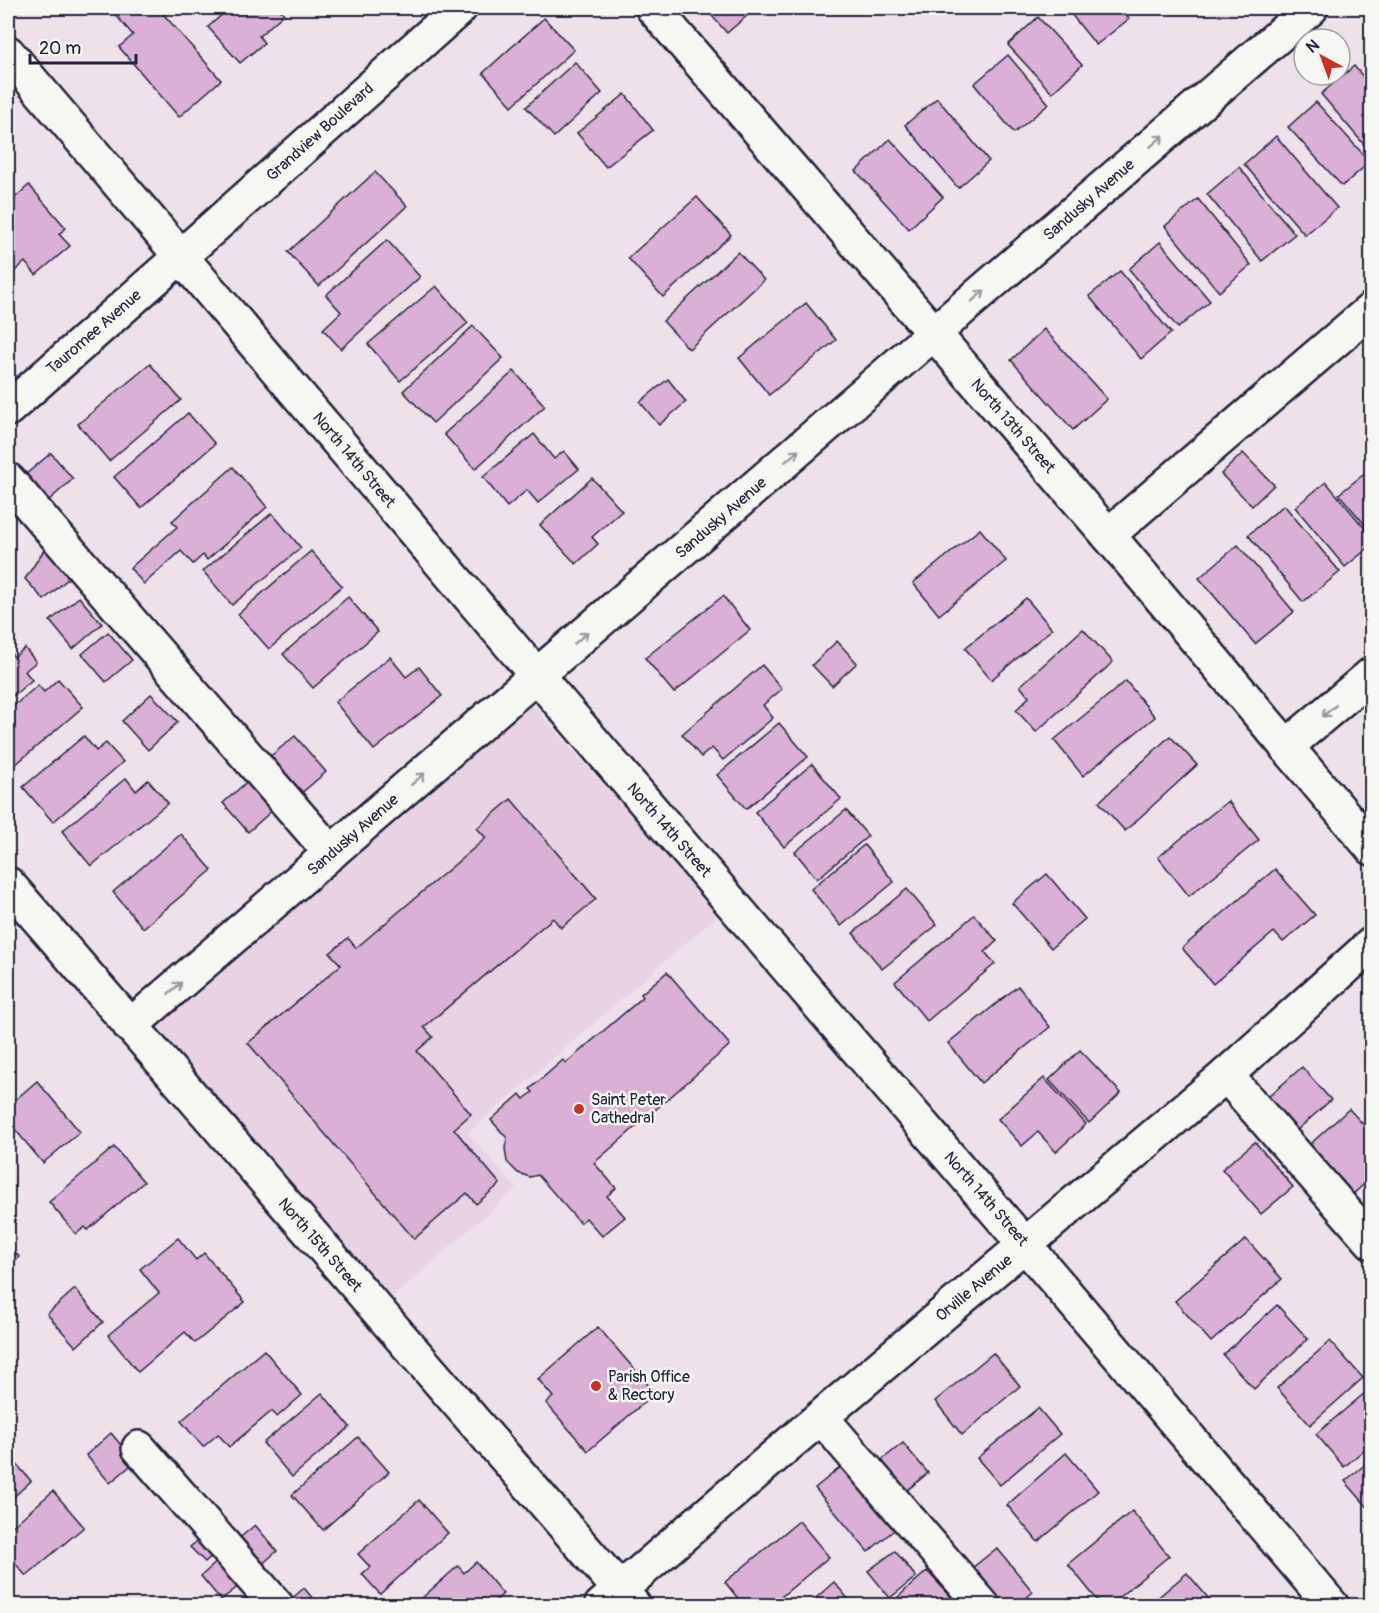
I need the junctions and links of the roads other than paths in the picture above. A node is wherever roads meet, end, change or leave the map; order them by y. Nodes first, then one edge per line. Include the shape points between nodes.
1 (460, 8) edge
2 (652, 8) edge
3 (1311, 8) edge
4 (8, 53) edge
5 (181, 256) junction
6 (1371, 309) edge
7 (933, 334) junction
8 (8, 409) edge
9 (8, 480) edge
10 (1108, 535) junction
11 (1371, 674) edge
12 (537, 676) junction
13 (1286, 747) junction
14 (1371, 848) edge
15 (331, 853) junction
16 (8, 884) edge
17 (1371, 944) edge
18 (130, 1026) junction
19 (1226, 1075) junction
20 (1371, 1242) edge
21 (1025, 1245) junction
22 (821, 1417) junction
23 (139, 1448) dead end
24 (618, 1600) edge
25 (278, 1605) edge
26 (983, 1605) edge
27 (1332, 1605) edge

1 - 5 street, Grandview Boulevard
2 - 7 street, North 13th Street
7 -> 3 street, Sandusky Avenue
4 - 5 street, North 14th Street
5 - 8 street, Tauromee Avenue
5 - 12 street, North 14th Street
6 - 10 street
7 - 10 street, North 13th Street
12 -> 7 street, Sandusky Avenue
9 - 15 street
10 - 13 street, North 13th Street
11 -> 13 street
15 -> 12 street, Sandusky Avenue
12 - 21 street, North 14th Street
13 - 14 street, North 13th Street
18 -> 15 street, Sandusky Avenue
16 - 18 street, North 15th Street
17 - 19 street, Orville Avenue
18 - 24 street, North 15th Street
19 - 20 street
19 - 21 street, Orville Avenue
21 - 22 street, Orville Avenue
21 - 27 street, North 14th Street
22 - 24 street, Orville Avenue
22 - 26 street
23 - 25 street

